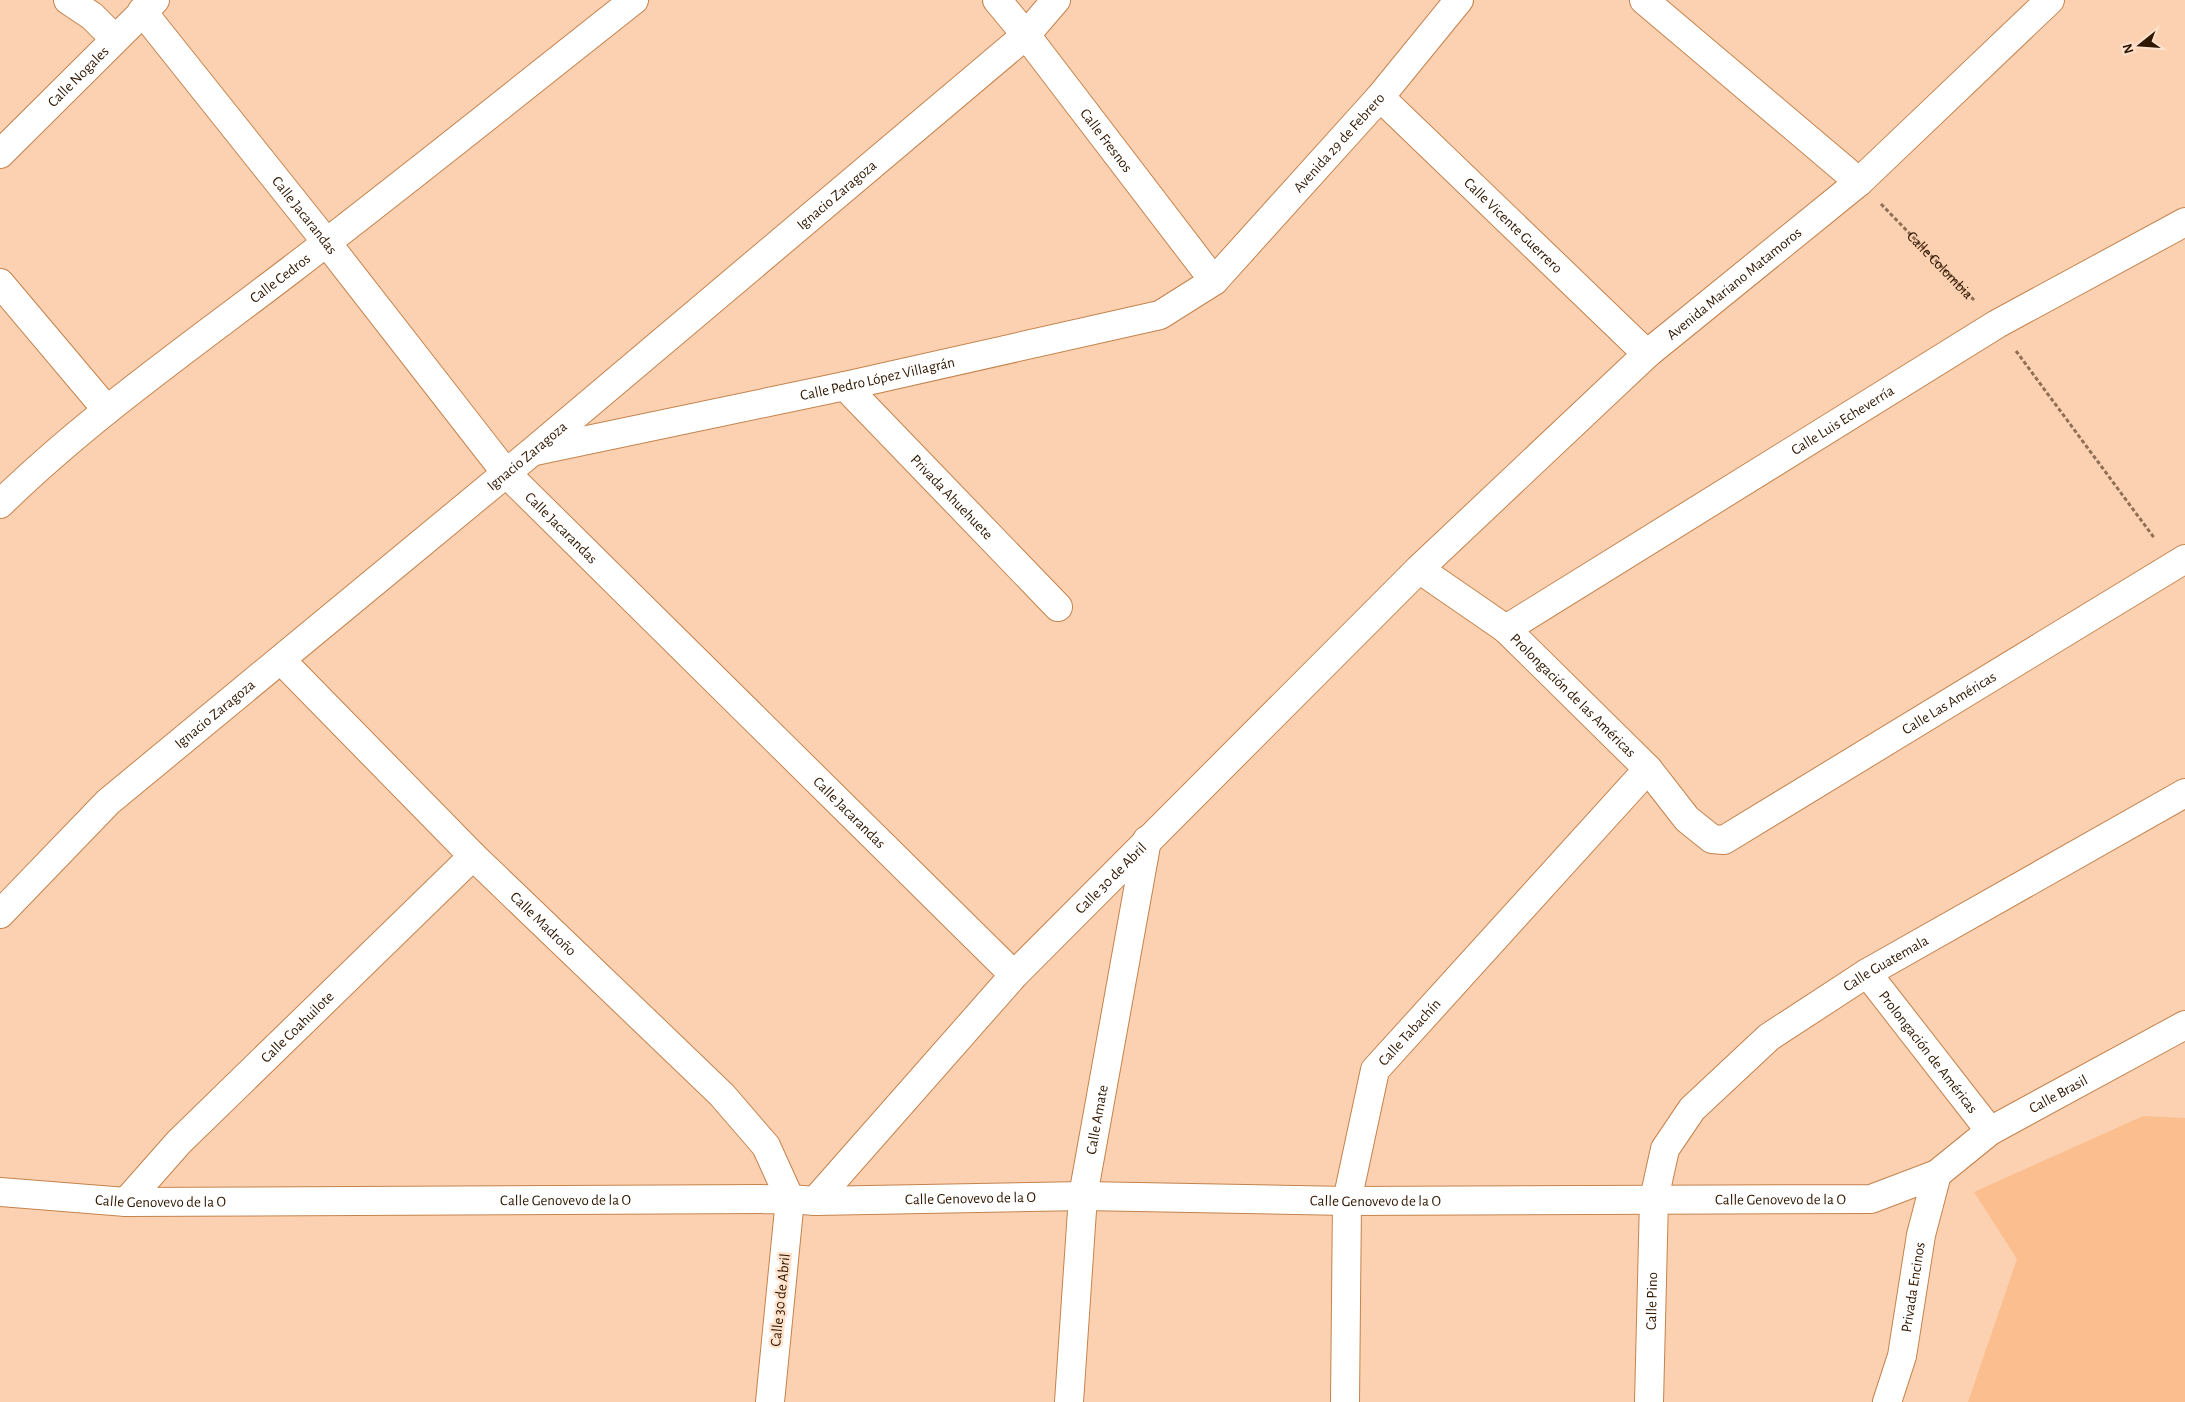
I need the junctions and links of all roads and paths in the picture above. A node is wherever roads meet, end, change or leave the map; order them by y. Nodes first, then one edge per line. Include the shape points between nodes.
1 (68, 0) edge
2 (634, 0) edge
3 (997, 0) edge
4 (1056, 0) edge
5 (1459, 0) edge
6 (1644, 0) edge
7 (2050, 0) edge
8 (149, 6) edge
9 (1026, 35) junction
10 (115, 39) junction
11 (1380, 98) junction
12 (0, 154) edge
13 (1859, 182) junction
14 (2185, 222) edge
15 (327, 243) junction
16 (1214, 281) junction
17 (0, 283) edge
18 (1997, 324) junction
19 (1647, 354) junction
20 (845, 386) junction
21 (107, 410) junction
22 (533, 451) junction
23 (506, 473) junction
24 (0, 504) edge
25 (2181, 567) edge
26 (1419, 569) junction
27 (1058, 607) dead end
28 (1506, 629) junction
29 (281, 660) junction
30 (1648, 768) junction
31 (2185, 793) edge
32 (1712, 839) joint
33 (1147, 840) junction
34 (473, 856) junction
35 (5, 899) edge
36 (1867, 973) junction
37 (1014, 974) junction
38 (2185, 1025) edge
39 (1990, 1131) junction
40 (1937, 1174) junction
41 (0, 1192) edge
42 (1083, 1196) junction
43 (1654, 1199) junction
44 (802, 1200) junction
45 (1347, 1201) junction
46 (126, 1202) junction
47 (770, 1402) edge
48 (1069, 1402) edge
49 (1345, 1402) edge
50 (1649, 1402) edge
51 (1887, 1402) edge

1 - 10 street via 92,16
2 - 15 street, Calle Cedros
3 - 9 street, Calle Fresnos
4 - 9 street, Ignacio Zaragoza
5 - 11 street, Avenida 29 de Febrero
6 - 13 street
7 - 13 street, Avenida Mariano Matamoros
8 - 10 street, Calle Nogales
8 - 15 street, Calle Jacarandas
9 - 16 street, Calle Fresnos
9 - 22 street, Ignacio Zaragoza
10 - 12 street, Calle Nogales
11 - 16 street, Avenida 29 de Febrero
11 - 19 street, Calle Vicente Guerrero
13 - 18 path, Calle Colombia
13 - 19 street, Avenida Mariano Matamoros
14 - 18 street, Calle Luis Echeverría
15 - 21 street, Calle Cedros
15 - 23 street, Calle Jacarandas
16 - 20 street, Calle Pedro López Villagrán via 1160,315
17 - 21 street
18 - 25 path, Calle Colombia
18 - 28 street, Calle Luis Echeverría
19 - 26 street, Avenida Mariano Matamoros
20 - 22 street, Calle Pedro López Villagrán
20 - 27 street, Privada Ahuehuete
21 - 24 street, Calle Cedros
22 - 23 street, Ignacio Zaragoza
23 - 29 street, Ignacio Zaragoza
23 - 37 street, Calle Jacarandas
25 - 32 street, Calle Las Américas via 1724,840
26 - 28 street, Prolongación de las Américas
26 - 33 street, Calle 30 de Abril
28 - 30 street, Prolongación de las Américas
29 - 34 street, Calle Madroño
29 - 35 street, Ignacio Zaragoza via 108,802
30 - 32 street, Prolongación de las Américas via 1687,819
30 - 45 street, Calle Tabachín via 1374,1070
31 - 36 street, Calle Guatemala
33 - 37 street, Calle 30 de Abril
33 - 42 street, Calle Amate
34 - 44 street, Calle Madroño via 722,1095 766,1146
34 - 46 street, Calle Coahuilote via 179,1142
36 - 39 street, Prolongación de Américas
36 - 43 street, Calle Guatemala via 1769,1037 1692,1109 1665,1149
37 - 44 street, Calle 30 de Abril
38 - 39 street, Calle Brasil
39 - 40 street, Calle Brasil
40 - 43 street, Calle Genovevo de la O via 1871,1199
40 - 51 street, Privada Encinos via 1921,1235 1902,1356
41 - 46 street, Calle Genovevo de la O
42 - 44 street, Calle Genovevo de la O
42 - 45 street, Calle Genovevo de la O
42 - 48 street, Calle Amate
43 - 45 street, Calle Genovevo de la O
43 - 50 street, Calle Pino
44 - 46 street, Calle Genovevo de la O
44 - 47 street, Calle 30 de Abril
45 - 49 street, Calle Tabachín

